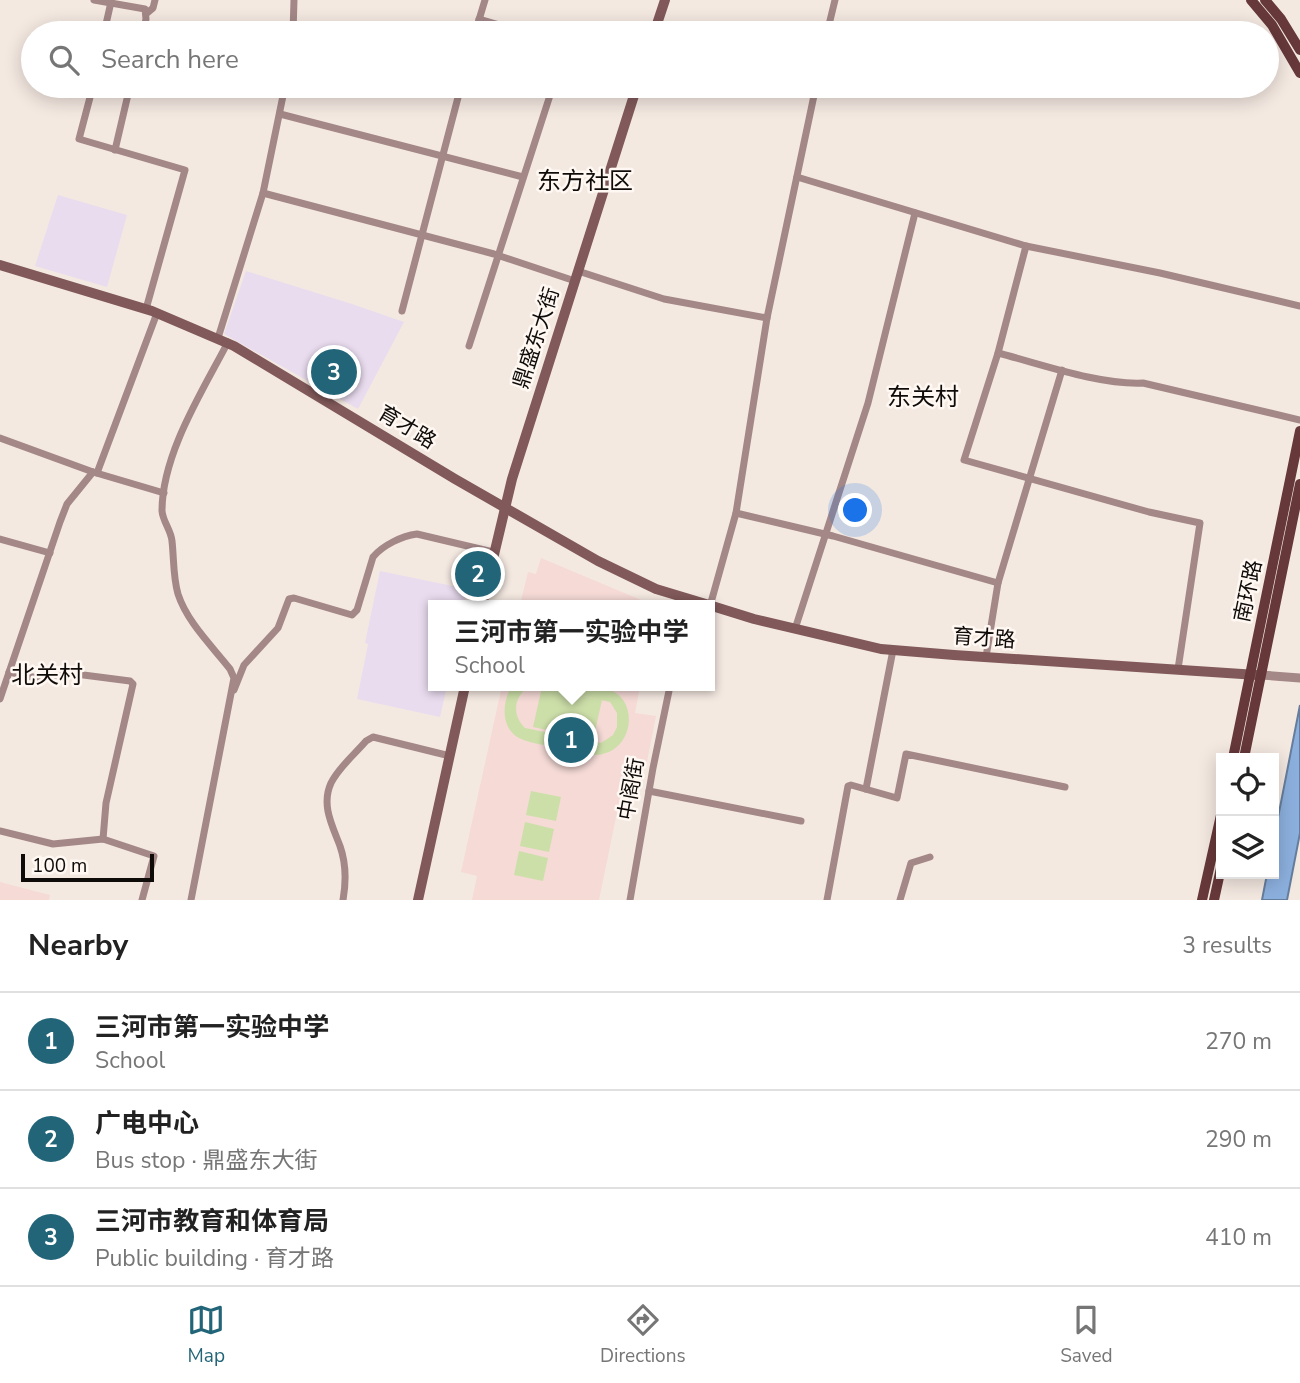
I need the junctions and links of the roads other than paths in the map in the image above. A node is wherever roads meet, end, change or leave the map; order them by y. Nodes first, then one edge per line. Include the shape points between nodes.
1 (94, 0) edge
2 (155, 0) edge
3 (294, 0) edge
4 (485, 0) edge
5 (665, 0) edge
6 (835, 0) edge
7 (1251, 0) edge
8 (1265, 0) edge
9 (111, 2) junction
10 (147, 13) junction
11 (479, 19) joint
12 (107, 21) edge
13 (145, 21) edge
14 (293, 21) edge
15 (486, 21) edge
16 (658, 21) edge
17 (830, 21) edge
18 (1269, 21) edge
19 (1279, 37) edge
20 (1300, 50) edge
21 (1300, 73) edge
22 (90, 98) edge
23 (127, 98) edge
24 (283, 98) edge
25 (458, 98) edge
26 (549, 98) edge
27 (633, 98) edge
28 (813, 98) edge
29 (280, 114) junction
30 (115, 150) junction
31 (442, 156) junction
32 (523, 177) junction
33 (797, 177) junction
34 (263, 193) junction
35 (915, 213) junction
36 (422, 235) junction
37 (1026, 246) junction
38 (498, 255) junction
39 (0, 265) edge
40 (577, 276) junction
41 (1300, 306) edge
42 (151, 311) junction
43 (402, 311) dead end
44 (766, 318) junction
45 (223, 340) junction
46 (469, 346) dead end
47 (998, 352) junction
48 (1062, 370) junction
49 (1300, 420) edge
50 (1300, 431) edge
51 (0, 438) edge
52 (95, 473) junction
53 (1030, 479) junction
54 (1300, 484) edge
55 (164, 493) junction
56 (504, 507) junction
57 (736, 513) junction
58 (826, 535) junction
59 (0, 539) edge
60 (493, 552) junction
61 (50, 553) junction
62 (998, 583) junction
63 (483, 600) edge
64 (685, 600) edge
65 (710, 600) edge
66 (715, 607) edge
67 (795, 629) junction
68 (893, 650) junction
69 (986, 657) junction
70 (1178, 669) junction
71 (9, 672) junction
72 (1256, 675) junction
73 (1300, 678) edge
74 (233, 690) junction
75 (464, 691) edge
76 (669, 691) edge
77 (0, 699) edge
78 (1234, 753) edge
79 (1245, 753) edge
80 (450, 756) junction
81 (1065, 787) dead end
82 (866, 789) junction
83 (649, 791) junction
84 (1221, 816) edge
85 (801, 821) dead end
86 (0, 831) edge
87 (103, 839) junction
88 (930, 857) dead end
89 (1218, 879) edge
90 (142, 900) edge
91 (191, 900) edge
92 (343, 900) edge
93 (418, 900) edge
94 (630, 900) edge
95 (827, 900) edge
96 (900, 900) edge
97 (1202, 900) edge
98 (1213, 900) edge

1 - 9 street
2 - 10 street
3 - 14 street
4 - 11 street
5 - 16 main road
6 - 17 street
7 - 18 main road
8 - 20 main road
9 - 10 street via 138,6
9 - 12 street
10 - 13 street
11 - 15 street
19 - 21 main road
22 - 30 street via 79,139
23 - 30 street
24 - 29 street
25 - 31 street
26 - 32 street
27 - 40 main road, 鼎盛东大街
28 - 33 street
29 - 31 street
29 - 34 street
30 - 42 street via 185,170
31 - 32 street
31 - 36 street
32 - 38 street
33 - 35 street
33 - 44 street
34 - 36 street
34 - 45 street
35 - 37 street
35 - 58 street via 868,403
36 - 38 street
36 - 43 street
37 - 41 street
37 - 47 street
38 - 40 street
38 - 46 street
39 - 42 main road, 育才路
40 - 44 street via 664,299
40 - 56 main road, 鼎盛东大街
42 - 45 main road, 育才路
42 - 52 street
44 - 57 street
45 - 55 street via 180,438
45 - 56 main road, 育才路
47 - 48 street
47 - 53 street via 964,460
48 - 49 street via 1143,383
48 - 53 street
50 - 72 main road, 南环路
51 - 52 street
52 - 55 street
52 - 61 street via 67,504
53 - 62 street
53 - 70 street via 1200,523
54 - 72 main road, 南环路
55 - 74 street via 162,515 172,538 179,595 230,669
56 - 60 main road, 鼎盛东大街
56 - 64 main road, 育才路 via 598,561
57 - 58 street
57 - 65 street
58 - 62 street
58 - 67 street
59 - 61 street
60 - 63 main road, 鼎盛东大街
60 - 74 street via 417,534 405,536 373,557 352,615 289,599 278,628 244,665
61 - 71 street
62 - 69 street
66 - 67 main road, 育才路
67 - 68 main road, 育才路
68 - 69 main road, 育才路
68 - 82 street
69 - 70 main road, 育才路
70 - 72 main road, 育才路
71 - 77 street
71 - 87 street via 37,678 68,673 134,684 106,803
72 - 73 street
72 - 78 main road, 南环路
72 - 79 main road, 南环路
74 - 91 street
75 - 80 main road
76 - 83 street, 中阁街
80 - 92 street via 373,737 335,776 330,785 329,821 340,847
80 - 93 main road
81 - 82 street via 906,754 897,798
82 - 95 street via 848,786
83 - 85 street
83 - 94 street, 中阁街
84 - 97 main road
86 - 87 street via 53,844
87 - 90 street via 154,856
88 - 96 street via 911,863
89 - 98 main road

